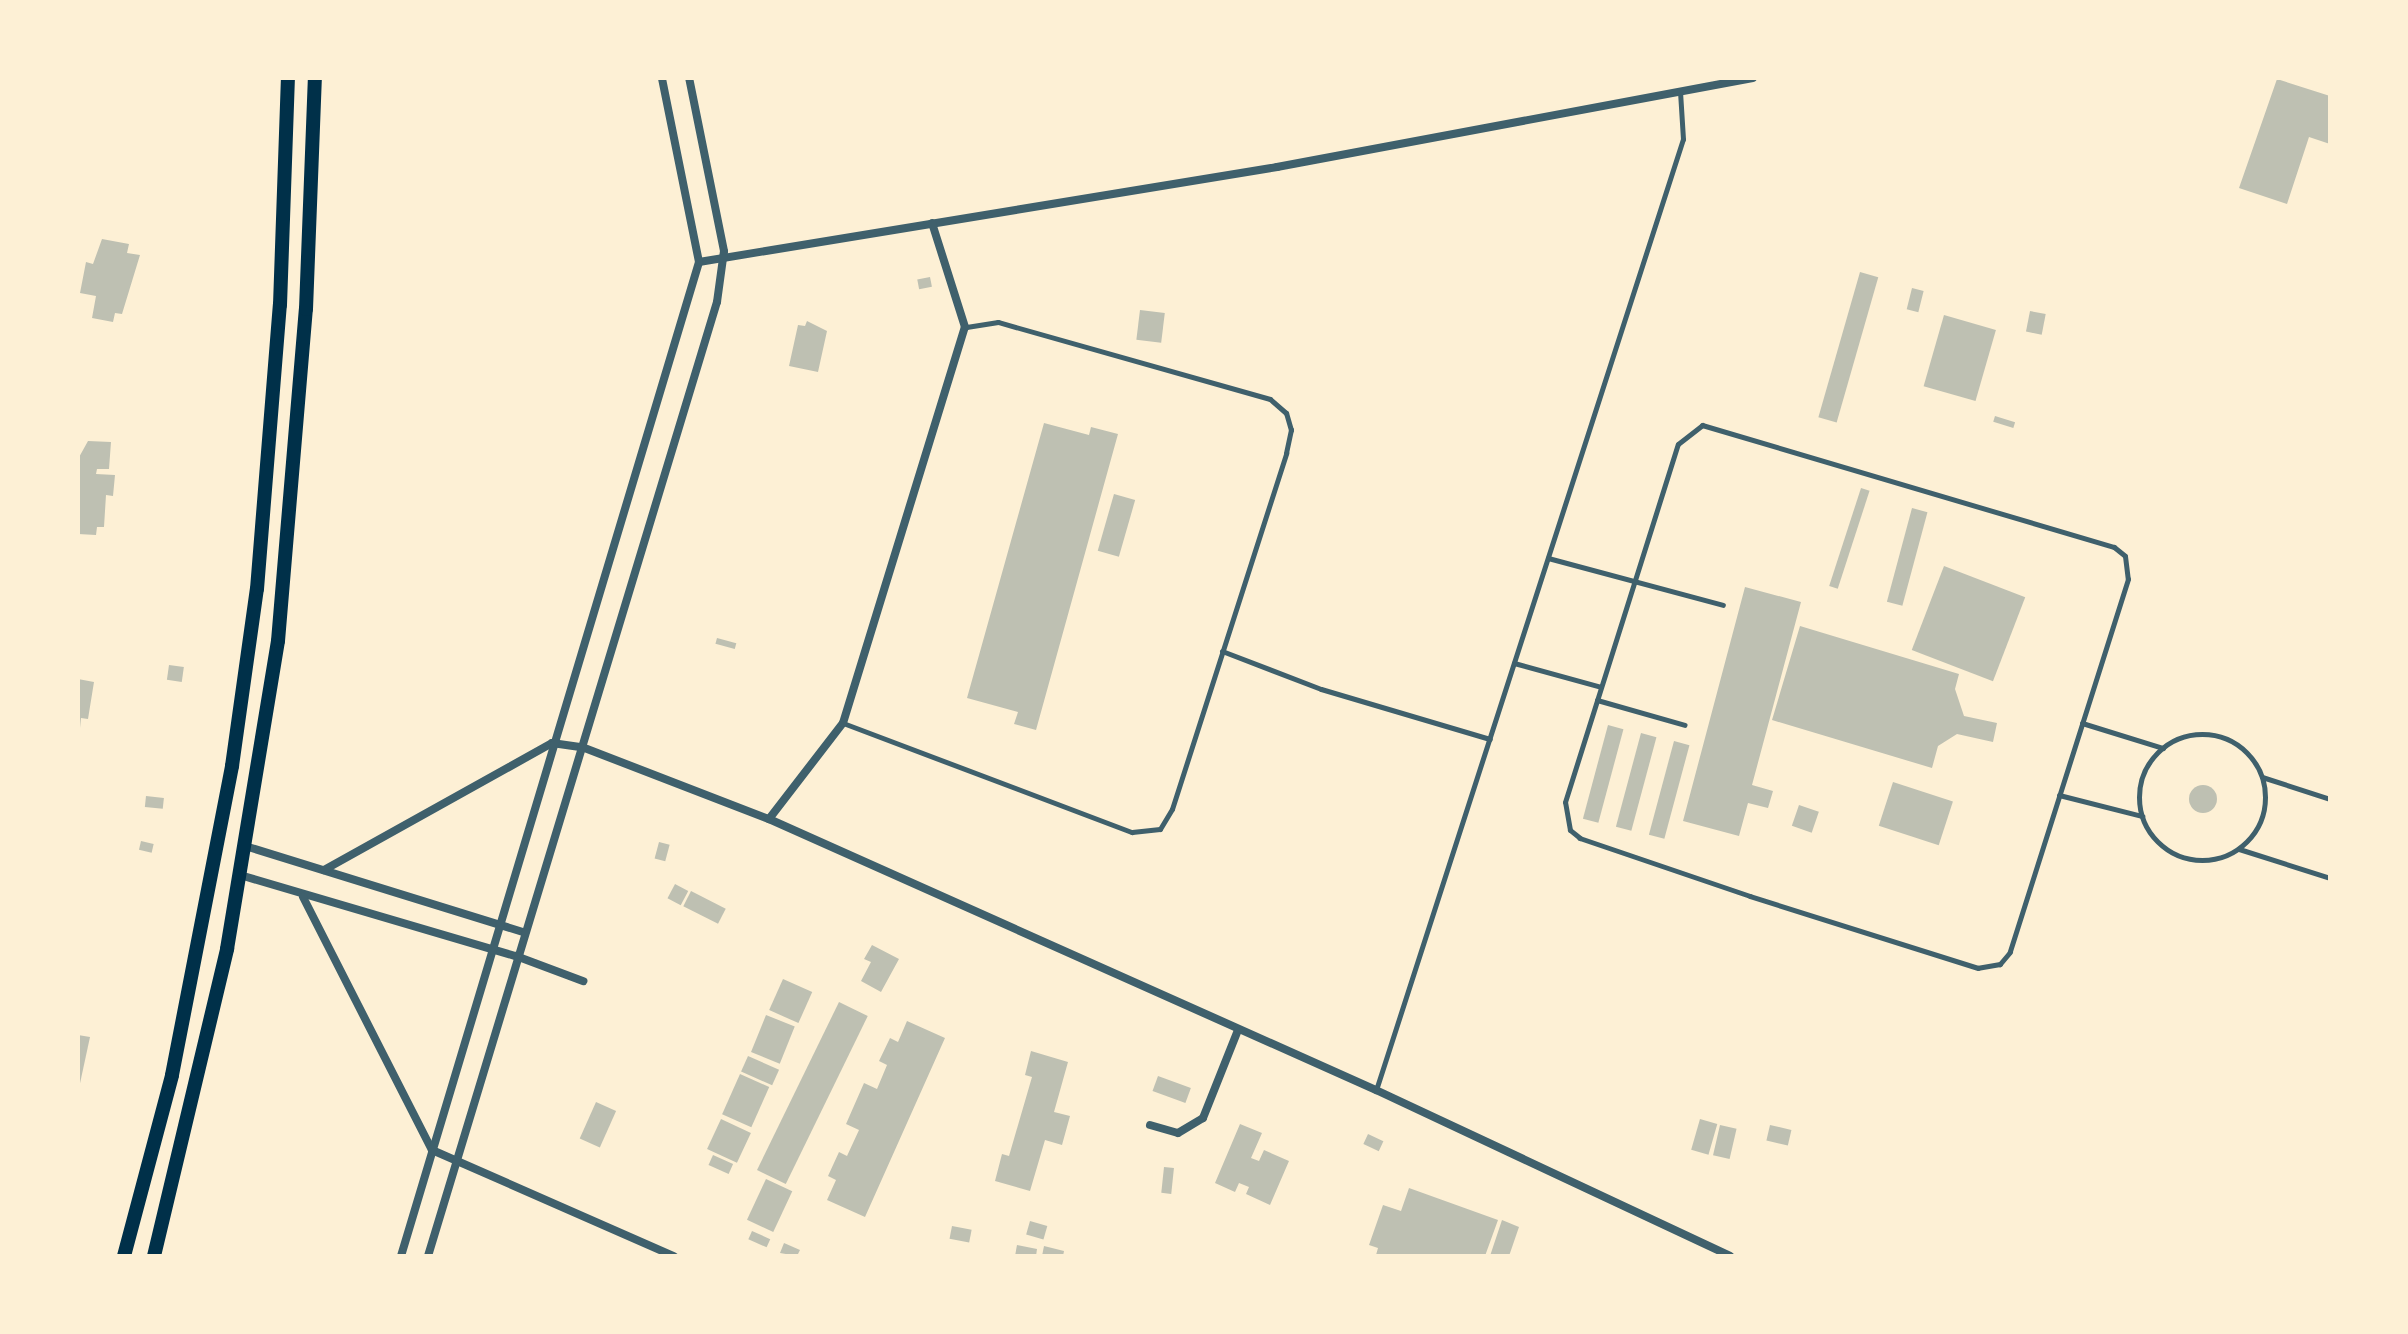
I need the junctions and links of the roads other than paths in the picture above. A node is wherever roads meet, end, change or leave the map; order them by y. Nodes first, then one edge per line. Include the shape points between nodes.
1 (288, 78) edge
2 (315, 78) edge
3 (662, 78) edge
4 (689, 78) edge
5 (1753, 78) edge
6 (1679, 90) junction
7 (932, 223) junction
8 (724, 255) junction
9 (699, 262) junction
10 (965, 327) junction
11 (1548, 558) junction
12 (1634, 583) junction
13 (1723, 605) dead end
14 (1222, 651) junction
15 (1514, 663) junction
16 (1601, 687) junction
17 (1597, 700) junction
18 (843, 723) junction
19 (2082, 723) junction
20 (1685, 725) dead end
21 (1490, 739) junction
22 (552, 743) junction
23 (582, 747) junction
24 (2163, 748) junction
25 (2261, 777) junction
26 (2059, 795) junction
27 (2330, 799) edge
28 (2142, 816) junction
29 (769, 819) junction
30 (245, 846) junction
31 (2238, 849) junction
32 (324, 870) junction
33 (240, 875) junction
34 (2330, 878) edge
35 (303, 897) junction
36 (497, 925) junction
37 (522, 932) junction
38 (490, 949) junction
39 (516, 956) junction
40 (583, 981) dead end
41 (1238, 1030) junction
42 (1376, 1090) junction
43 (1150, 1125) dead end
44 (432, 1150) junction
45 (456, 1161) junction
46 (124, 1256) edge
47 (154, 1256) edge
48 (401, 1256) edge
49 (428, 1256) edge
50 (674, 1256) edge
51 (1730, 1256) edge

1 - 46 main road via 280,305 257,589 238,722 172,1075
2 - 30 main road via 295,480 278,641
3 - 9 street
4 - 8 street
5 - 6 street
6 - 7 street via 1277,167
6 - 11 lane via 1683,139
7 - 8 street
7 - 10 street
8 - 9 street
8 - 23 street via 717,302
9 - 22 street
10 - 14 lane via 998,322 1270,399 1286,413 1291,430 1286,453
10 - 18 street
11 - 12 lane
11 - 15 lane
12 - 13 lane
12 - 16 lane
12 - 19 lane via 1678,444 1702,425 2114,547 2125,556 2129,571
14 - 18 lane via 1172,809 1160,829 1147,833
14 - 21 lane via 1321,689
15 - 16 lane
15 - 21 lane
16 - 17 lane
17 - 20 lane
17 - 26 lane via 1564,809 1574,835 1978,968 2000,964 2010,952
18 - 29 street
19 - 24 lane
19 - 26 lane
21 - 42 lane
22 - 23 street
22 - 32 street
22 - 36 street
23 - 29 street
23 - 37 street
24 - 25 lane via 2188,736 2216,735 2241,747
24 - 28 lane via 2141,784
25 - 27 lane
25 - 31 lane via 2265,797 2259,825
26 - 28 lane
28 - 31 lane via 2153,837 2175,855 2202,861
29 - 41 street
30 - 32 street
30 - 33 main road
31 - 34 lane
32 - 36 street
33 - 35 street
33 - 47 main road via 193,1105
35 - 38 street
35 - 44 street
36 - 37 street
36 - 38 street
37 - 39 street
38 - 39 street
38 - 44 street
39 - 40 street
39 - 45 street
41 - 42 street
41 - 43 street via 1203,1118 1178,1133
42 - 51 street
44 - 45 street
44 - 48 street
45 - 49 street
45 - 50 street

